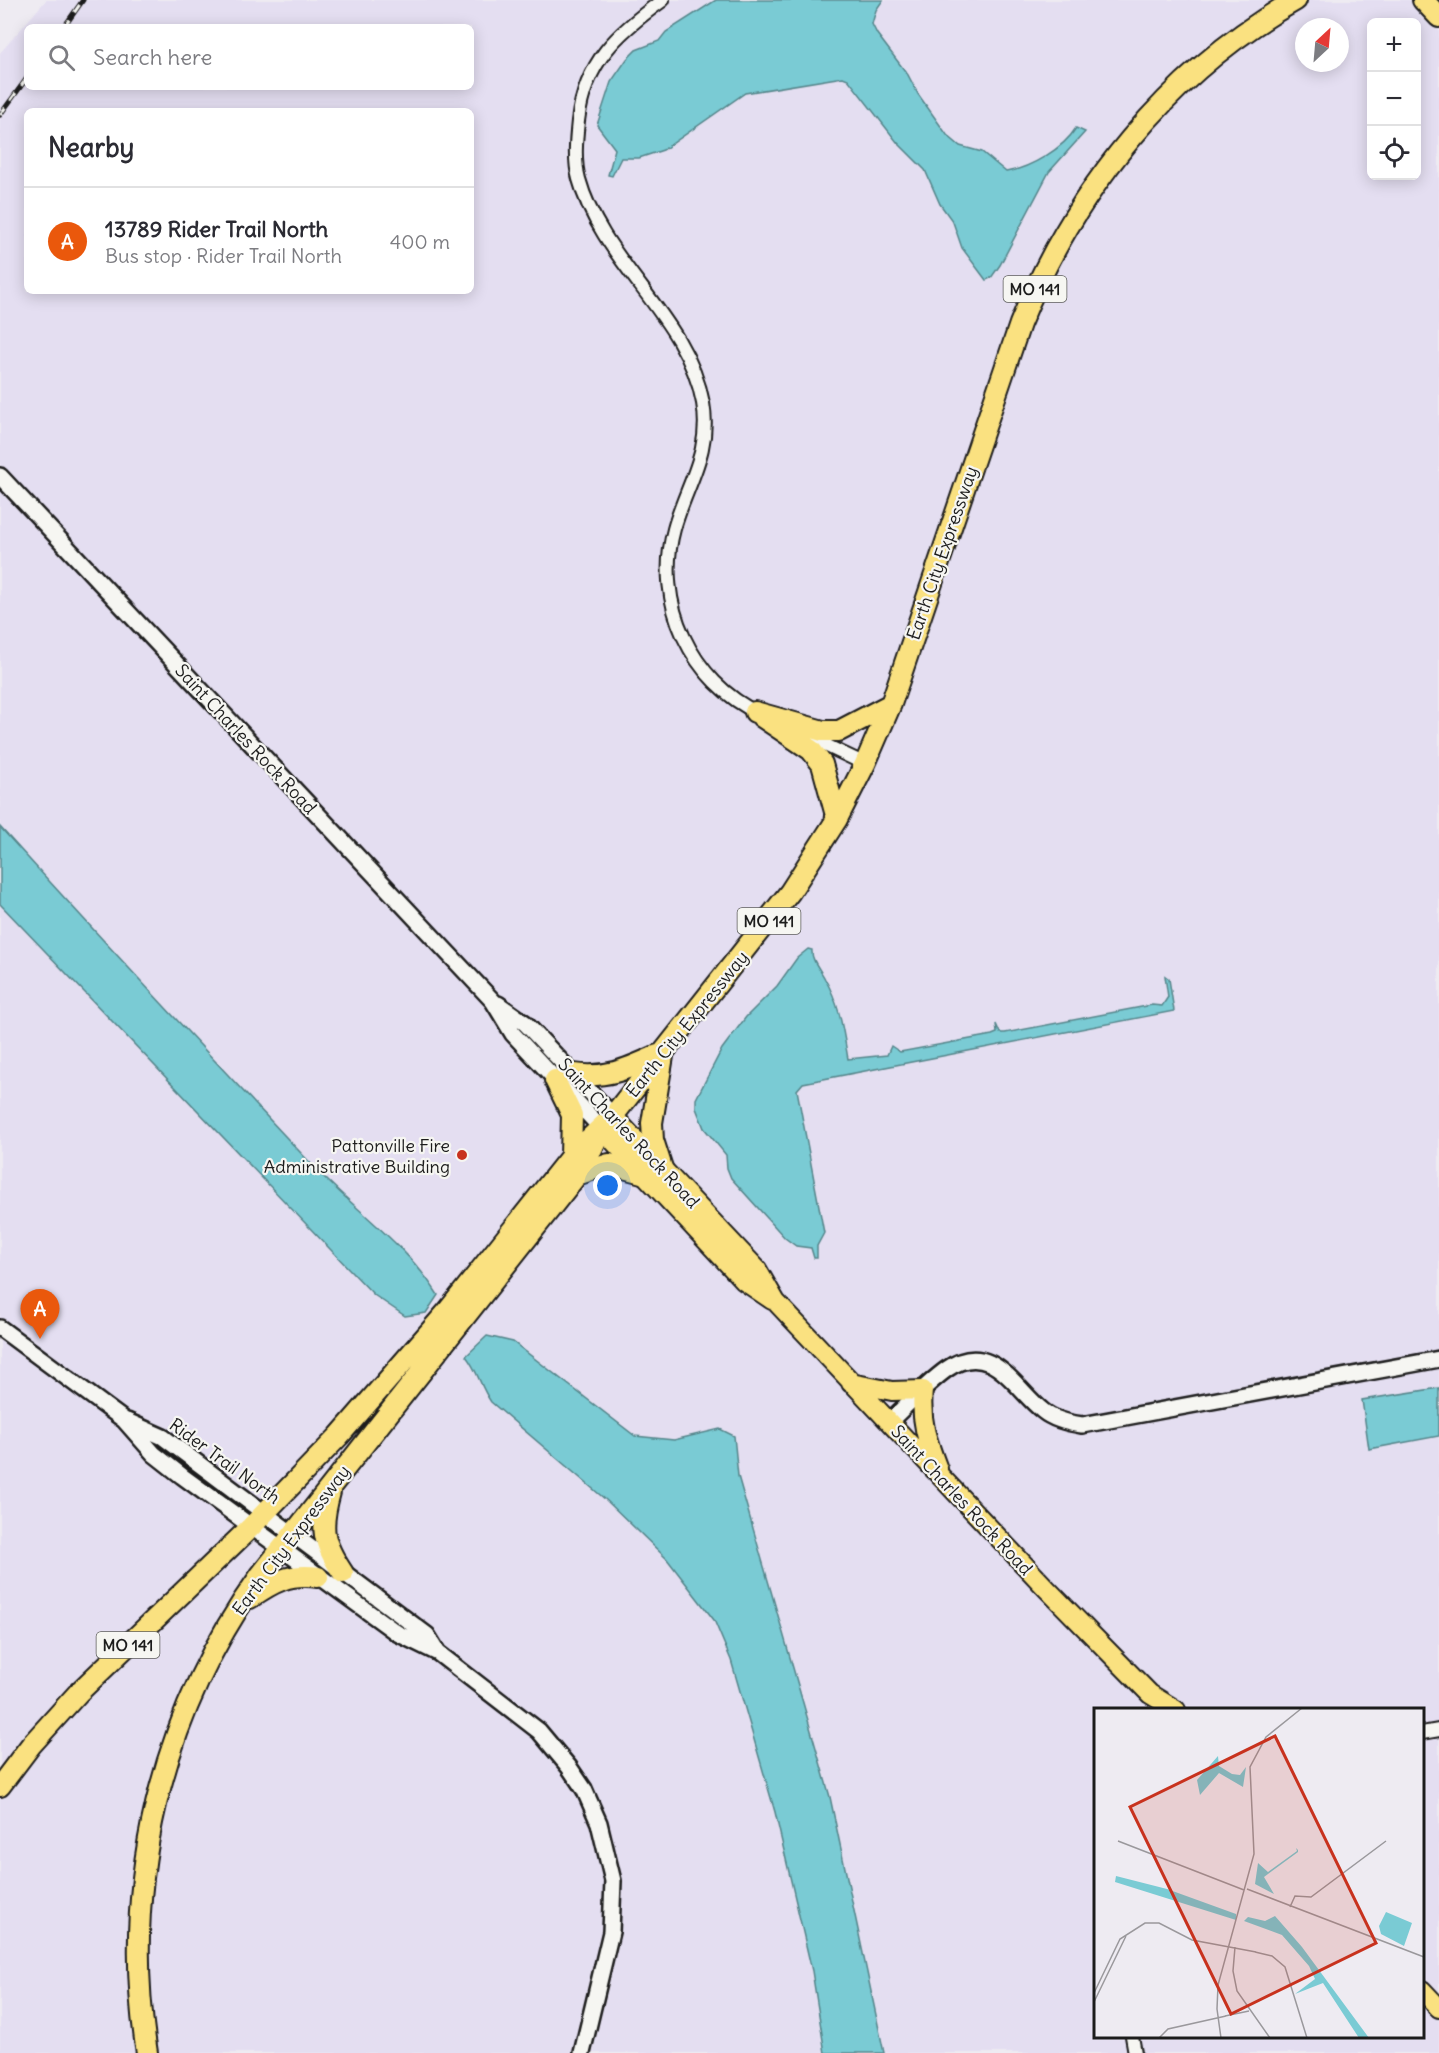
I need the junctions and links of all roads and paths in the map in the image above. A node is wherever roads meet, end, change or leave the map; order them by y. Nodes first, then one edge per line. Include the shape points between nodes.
1 (663, 0) edge
2 (1296, 0) edge
3 (1423, 0) edge
4 (1439, 17) edge
5 (0, 476) edge
6 (891, 704) junction
7 (755, 712) junction
8 (865, 765) junction
9 (837, 819) junction
10 (493, 1001) junction
11 (663, 1053) junction
12 (574, 1074) junction
13 (555, 1080) junction
14 (607, 1123) junction
15 (571, 1156) junction
16 (662, 1168) junction
17 (642, 1173) junction
18 (577, 1175) junction
19 (776, 1302) junction
20 (0, 1328) edge
21 (1439, 1359) edge
22 (851, 1383) junction
23 (923, 1390) junction
24 (889, 1422) junction
25 (942, 1479) junction
26 (333, 1483) junction
27 (258, 1520) junction
28 (287, 1542) junction
29 (343, 1573) junction
30 (318, 1577) junction
31 (240, 1605) junction
32 (438, 1653) junction
33 (1154, 1702) edge
34 (1170, 1708) edge
35 (1439, 1730) edge
36 (1424, 1733) edge
37 (0, 1786) edge
38 (1424, 1992) edge
39 (1439, 2008) edge
40 (1132, 2038) edge
41 (147, 2053) edge
42 (582, 2053) edge
43 (1135, 2053) edge

1 - 7 street via 607,46 591,75 580,104 575,142 578,177 597,222 687,352 698,379 704,438 698,470 670,546 671,597 678,625 702,668 714,683
2 - 6 highway, Earth City Expressway / MO 141 via 1228,45 1155,111 1119,152 1065,231 1020,324
3 - 4 highway
5 - 10 street, Saint Charles Rock Road
6 - 7 highway via 839,731 824,731
6 - 8 highway, Earth City Expressway / MO 141
7 - 8 street
7 - 9 highway via 811,750 822,764
8 - 9 highway, Earth City Expressway / MO 141
9 - 11 highway, Earth City Expressway / MO 141 via 768,922
10 - 12 street, Saint Charles Rock Road via 525,1023
10 - 13 street, Saint Charles Rock Road via 513,1034
11 - 12 highway via 614,1075
11 - 14 highway, Earth City Expressway / MO 141
11 - 16 highway via 652,1123
12 - 14 street, Saint Charles Rock Road
13 - 14 street, Saint Charles Rock Road
13 - 15 highway via 572,1114
14 - 15 highway, Earth City Expressway / MO 141
14 - 16 main road, Saint Charles Rock Road
14 - 17 main road, Saint Charles Rock Road
14 - 18 highway, Earth City Expressway / MO 141
15 - 27 highway, Earth City Expressway / MO 141 via 401,1367
16 - 19 main road, Saint Charles Rock Road via 757,1269
17 - 18 highway via 609,1164
17 - 19 main road, Saint Charles Rock Road via 744,1281
18 - 26 highway, Earth City Expressway / MO 141
19 - 22 main road, Saint Charles Rock Road
20 - 27 street, Rider Trail North via 124,1420 163,1437
21 - 23 street via 1082,1425 1043,1412 1018,1384 990,1363 959,1362
22 - 23 main road via 892,1392
22 - 24 main road, Saint Charles Rock Road
23 - 24 street
23 - 25 main road via 921,1417
24 - 25 main road, Saint Charles Rock Road
25 - 33 main road, Saint Charles Rock Road
26 - 28 highway, Earth City Expressway / MO 141
26 - 29 highway via 323,1532 325,1545
27 - 28 street, Rider Trail North
27 - 37 highway, Earth City Expressway / MO 141 via 79,1692
28 - 29 street, Rider Trail North
28 - 30 street, Rider Trail North
28 - 31 highway, Earth City Expressway / MO 141
29 - 32 street, Rider Trail North via 427,1635
30 - 31 highway via 280,1579
30 - 32 street, Rider Trail North via 397,1633
31 - 41 highway, Earth City Expressway / MO 141 via 183,1716 152,1819 139,1926 140,1997
32 - 42 street, Rider Trail North via 553,1745 584,1789 598,1823 613,1881 611,1932
33 - 34 main road, Saint Charles Rock Road
35 - 36 street
38 - 39 main road
40 - 43 street

